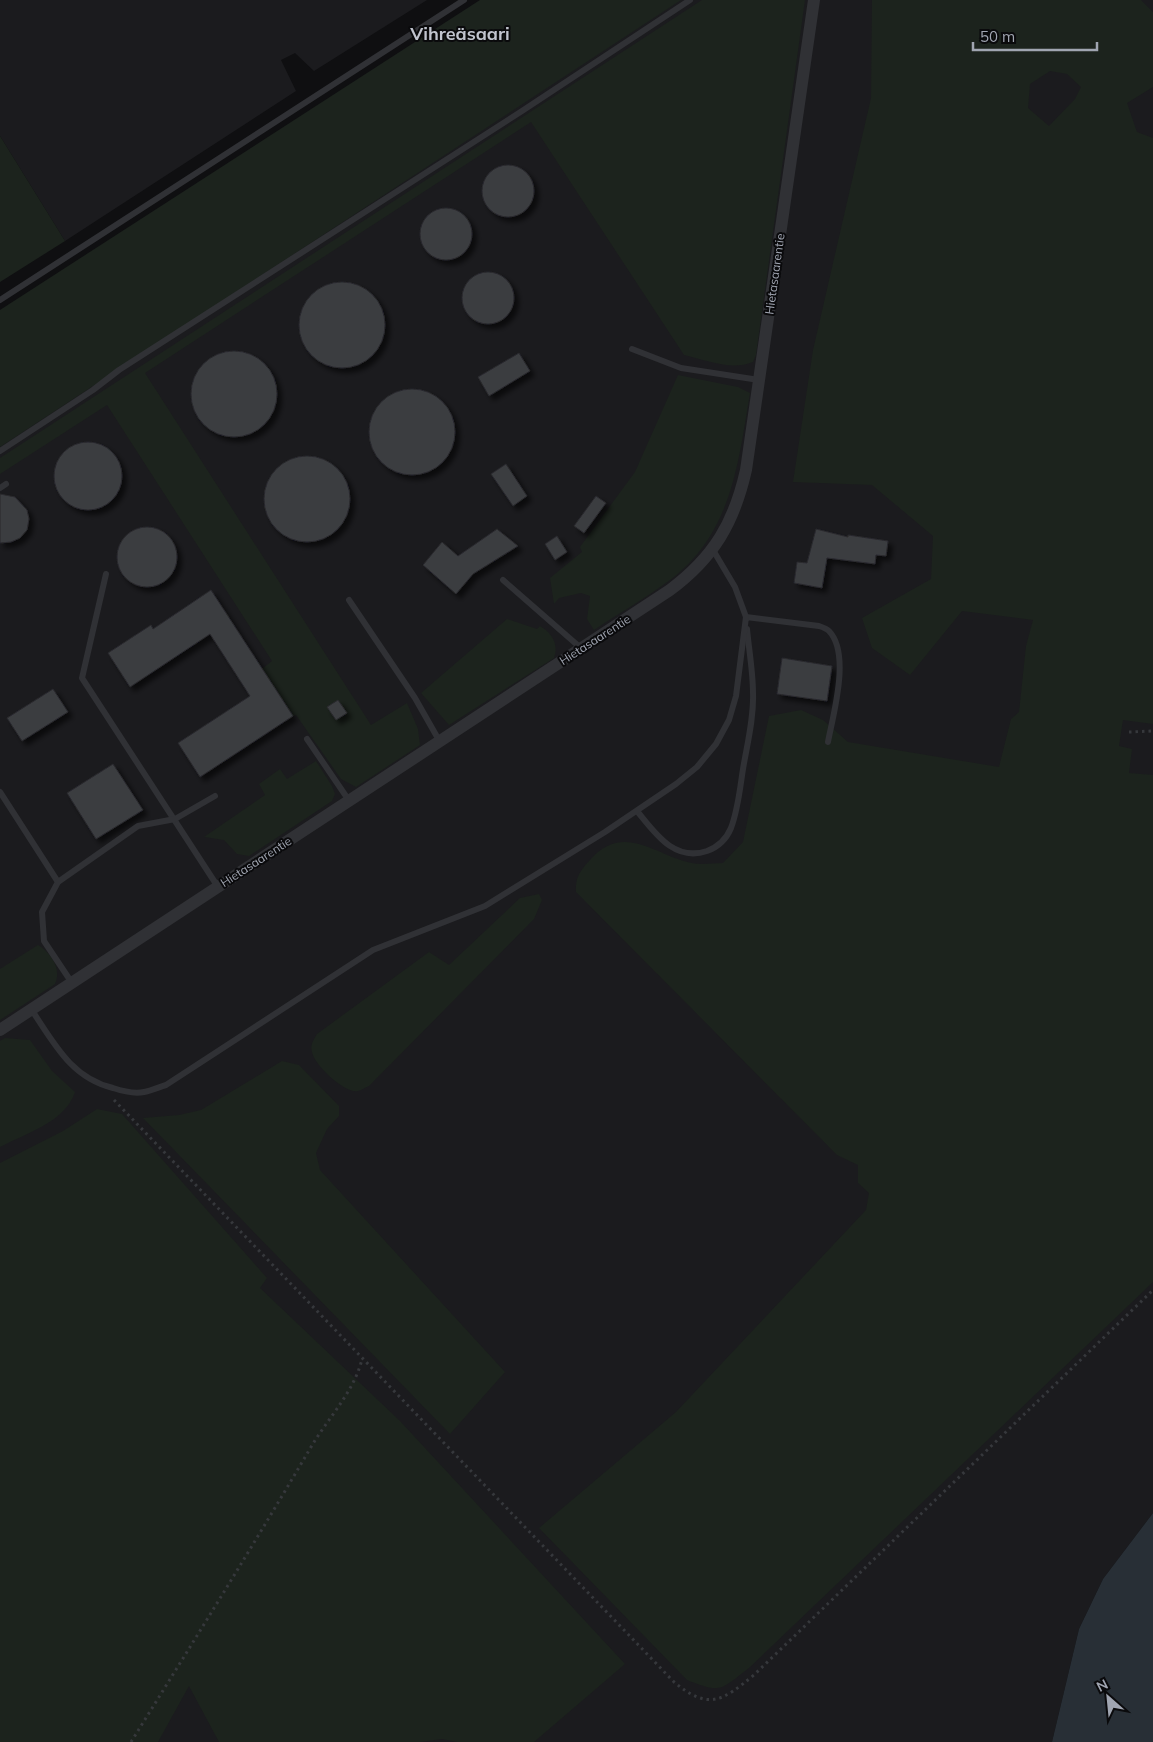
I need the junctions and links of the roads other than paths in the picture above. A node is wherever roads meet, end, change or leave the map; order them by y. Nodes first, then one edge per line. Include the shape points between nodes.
1 (464, 0) edge
2 (690, 0) edge
3 (814, 0) edge
4 (0, 300) edge
5 (632, 349) dead end
6 (760, 380) junction
7 (0, 451) edge
8 (713, 550) junction
9 (106, 574) dead end
10 (503, 580) dead end
11 (349, 600) dead end
12 (746, 617) junction
13 (582, 649) junction
14 (307, 738) dead end
15 (440, 742) junction
16 (828, 742) dead end
17 (0, 792) edge
18 (215, 796) dead end
19 (350, 802) junction
20 (637, 811) junction
21 (175, 819) junction
22 (58, 882) junction
23 (218, 887) junction
24 (72, 982) junction
25 (31, 1009) junction
26 (0, 1030) edge

1 - 4 lane
2 - 7 lane via 127,365
3 - 6 street, Hietasaarentie
5 - 6 lane via 682,368
6 - 8 street, Hietasaarentie via 742,489 728,526
8 - 12 lane
8 - 13 street, Hietasaarentie via 678,585
9 - 21 lane via 82,678
10 - 13 lane
11 - 15 lane via 415,698
12 - 16 lane via 819,626 829,631 837,645 840,673
12 - 20 lane via 736,696 716,744 697,767
12 - 20 lane via 753,694 746,753 731,829 714,849 685,853 658,837
13 - 15 street, Hietasaarentie
14 - 19 lane
15 - 19 street, Hietasaarentie
17 - 22 lane
18 - 21 lane
19 - 23 street, Hietasaarentie
20 - 25 lane via 485,906 372,950 166,1085 143,1092 100,1085 74,1068
21 - 22 lane via 138,826
21 - 23 lane
22 - 24 lane via 42,912 44,941
23 - 24 street, Hietasaarentie
24 - 25 street, Hietasaarentie
25 - 26 street, Hietasaarentie

